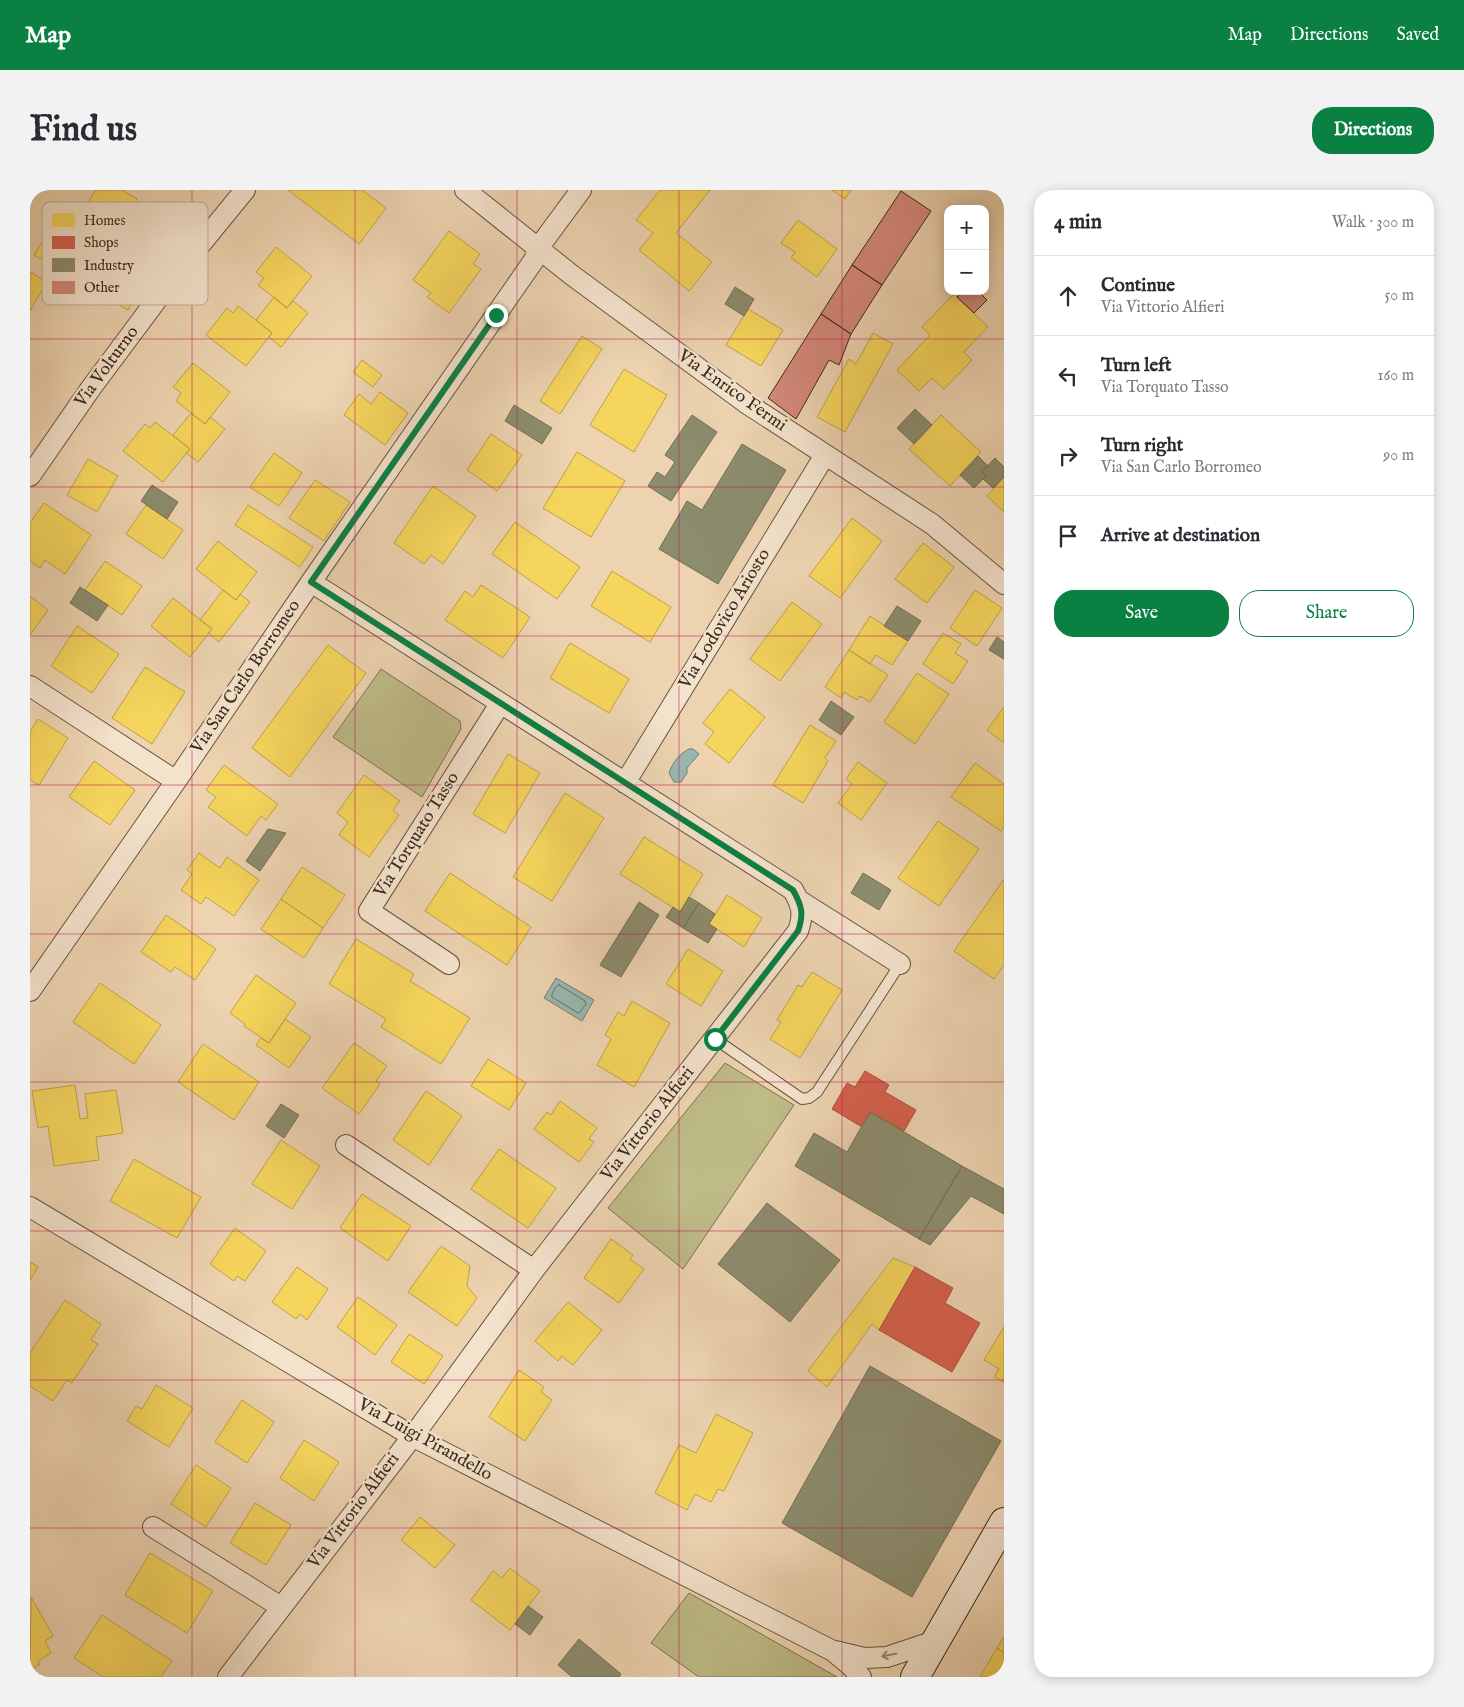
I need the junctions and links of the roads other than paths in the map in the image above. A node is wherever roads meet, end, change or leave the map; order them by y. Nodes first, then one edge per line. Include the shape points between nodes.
1 (245, 190) edge
2 (465, 190) edge
3 (580, 190) edge
4 (489, 197) edge
5 (208, 236) edge
6 (539, 248) junction
7 (153, 305) edge
8 (825, 455) junction
9 (30, 476) edge
10 (311, 582) junction
11 (1004, 584) edge
12 (30, 686) edge
13 (500, 704) junction
14 (176, 781) junction
15 (625, 783) junction
16 (800, 901) junction
17 (449, 964) dead end
18 (900, 964) joint
19 (30, 991) edge
20 (715, 1039) junction
21 (346, 1145) dead end
22 (30, 1207) edge
23 (534, 1270) junction
24 (412, 1436) junction
25 (1004, 1522) edge
26 (153, 1527) dead end
27 (281, 1607) junction
28 (935, 1641) junction
29 (833, 1651) junction
30 (228, 1677) edge
31 (861, 1677) edge
32 (915, 1677) edge

1 - 5 street, Via Volturno
2 - 4 street, Via Enrico Fermi
3 - 6 street, Via San Carlo Borromeo
4 - 6 street, Via Enrico Fermi
6 - 8 street, Via Enrico Fermi via 746,403
6 - 10 street, Via San Carlo Borromeo via 529,268
7 - 9 street, Via Volturno
8 - 11 street, Via Enrico Fermi via 932,524
8 - 15 street, Via Lodovico Ariosto
10 - 13 street
10 - 14 street, Via San Carlo Borromeo
12 - 14 street
13 - 15 street
13 - 17 street, Via Torquato Tasso via 369,911
14 - 19 street, Via San Carlo Borromeo
15 - 16 street via 793,890
16 - 18 street
16 - 20 street, Via Vittorio Alfieri via 802,918 798,931
18 - 20 lane via 817,1092 809,1098 802,1099
20 - 23 street, Via Vittorio Alfieri
21 - 23 street
22 - 24 street, Via Luigi Pirandello
23 - 24 street, Via Vittorio Alfieri
24 - 27 street, Via Vittorio Alfieri
24 - 29 street, Via Luigi Pirandello
25 - 28 main road
26 - 27 street
27 - 30 street, Via Vittorio Alfieri
28 -> 29 street, Via Luigi Pirandello via 887,1657 864,1658
28 - 32 main road
29 - 31 street, Via Luigi Pirandello

